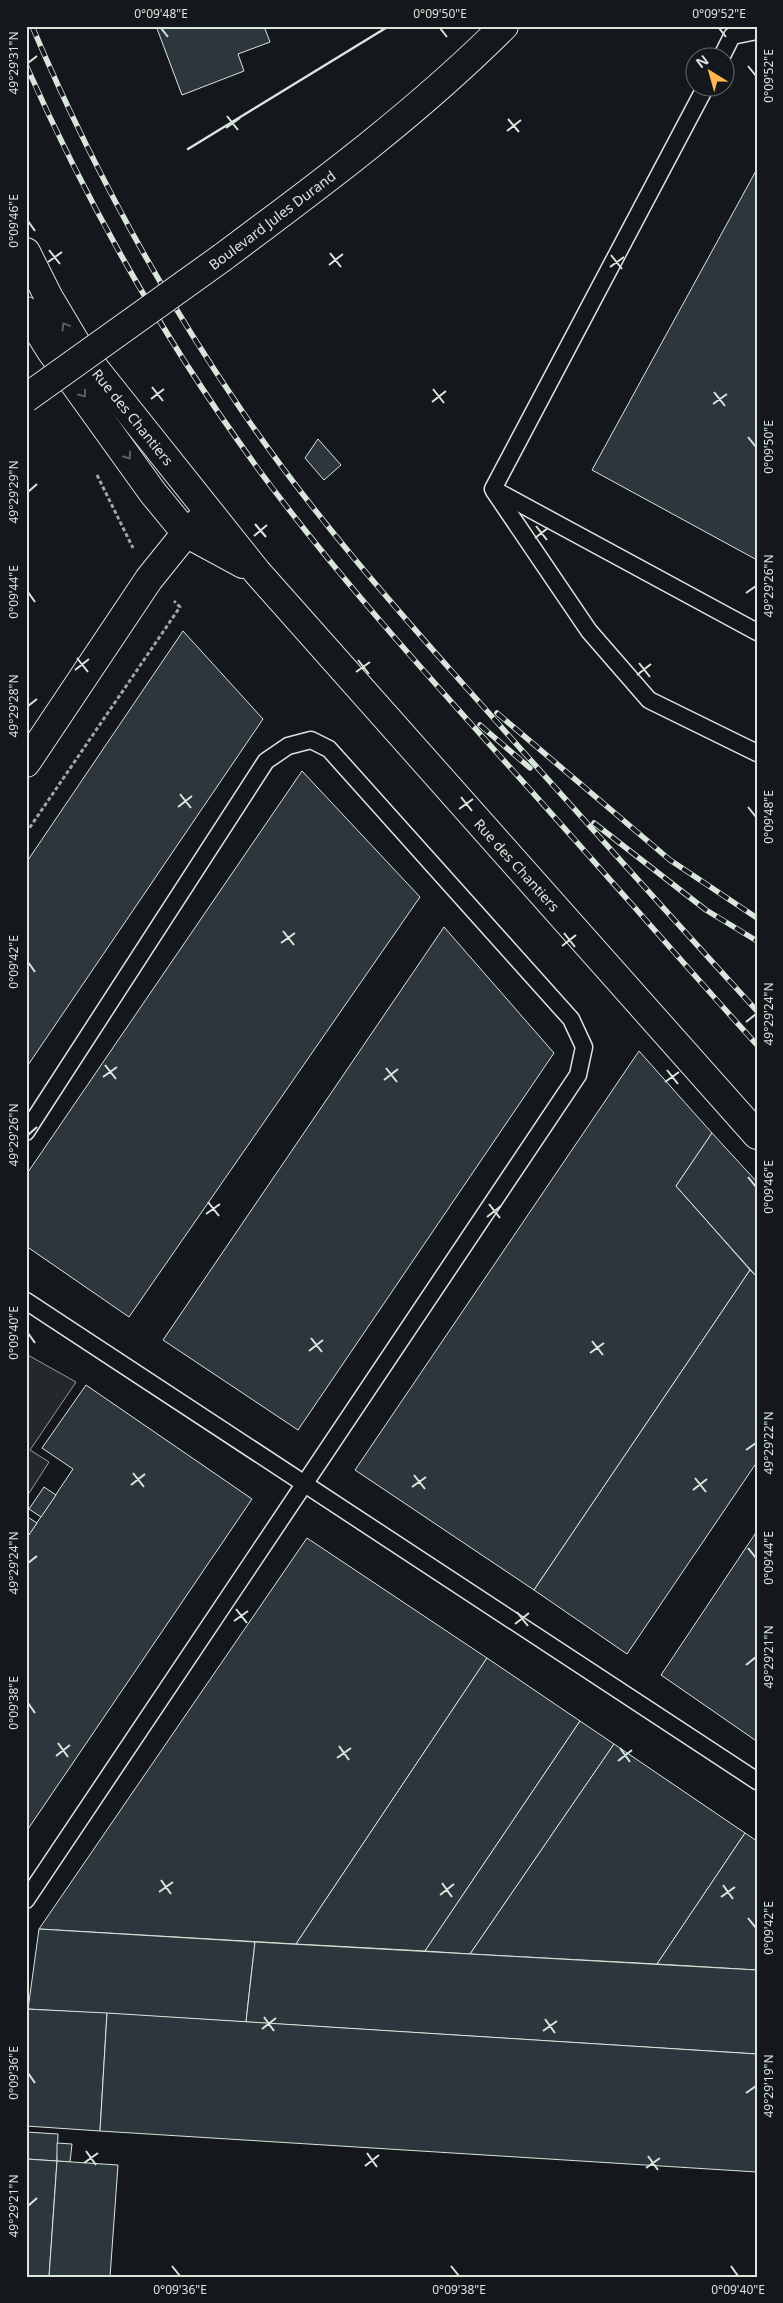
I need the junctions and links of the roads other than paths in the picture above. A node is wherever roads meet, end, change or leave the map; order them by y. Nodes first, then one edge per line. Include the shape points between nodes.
1 (504, 26) edge
2 (757, 32) edge
3 (726, 48) edge
4 (700, 98) edge
5 (26, 252) edge
6 (26, 310) edge
7 (26, 398) edge
8 (493, 489) junction
9 (209, 514) junction
10 (186, 533) junction
11 (257, 572) junction
12 (757, 632) edge
13 (757, 754) edge
14 (26, 763) edge
15 (26, 1132) edge
16 (757, 1135) edge
17 (26, 1301) edge
18 (305, 1484) junction
19 (757, 1781) edge
20 (26, 1900) edge

1 - 7 street, Boulevard Jules Durand, bridge via 459,71 343,168
2 - 3 lane via 732,36
4 - 8 lane
9 -> 5 street, Rue des Chantiers via 80,350 48,298
6 -> 10 street, Rue des Chantiers via 153,493
8 - 12 lane
8 - 13 lane via 589,631 649,700
9 - 10 street
9 - 11 street, Rue des Chantiers
10 - 11 street, Rue des Chantiers
10 - 14 street via 149,579
11 - 16 street, Rue des Chantiers
15 - 18 lane via 266,761 288,746 311,740 329,749 571,1020 584,1047 578,1075
17 - 18 lane
18 - 19 lane
18 - 20 lane

